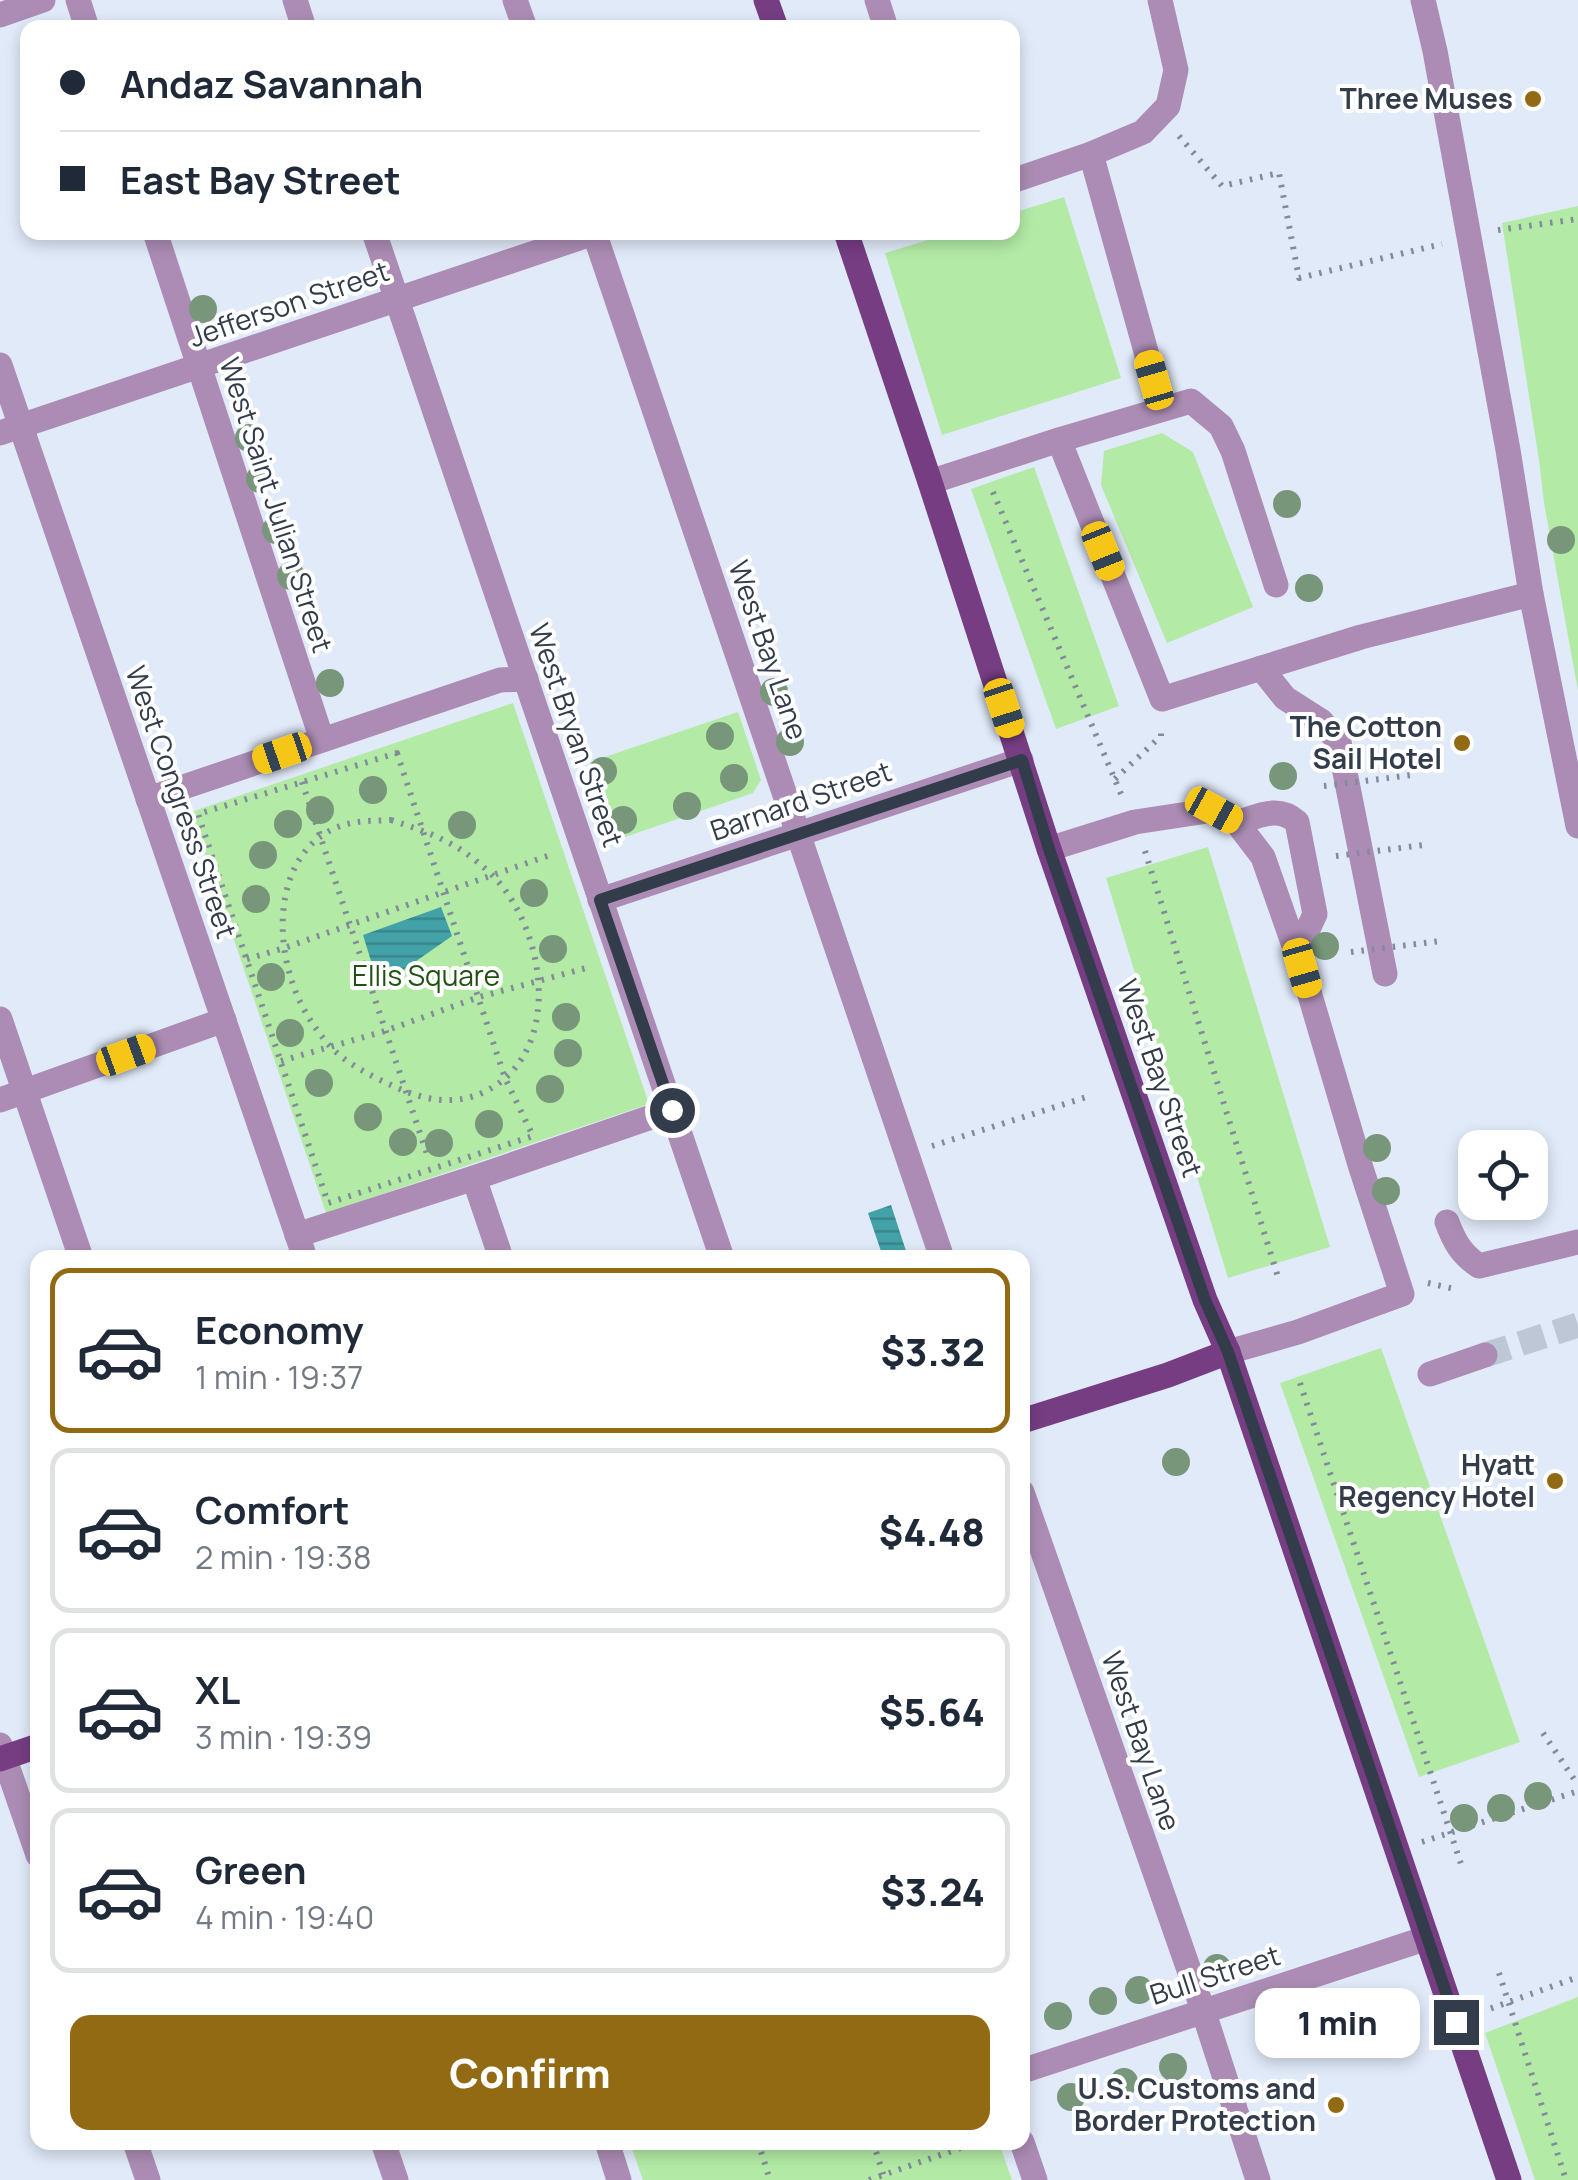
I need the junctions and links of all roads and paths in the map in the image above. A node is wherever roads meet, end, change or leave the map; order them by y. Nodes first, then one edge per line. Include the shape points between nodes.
1 (43, 0) edge
2 (1160, 0) edge
3 (1423, 0) edge
4 (0, 15) edge
5 (1160, 114) junction
6 (1091, 154) junction
7 (1020, 177) edge
8 (1578, 219) edge
9 (1486, 231) dead end
10 (158, 240) edge
11 (377, 240) edge
12 (574, 240) edge
13 (596, 240) edge
14 (854, 240) edge
15 (1430, 248) dead end
16 (396, 300) junction
17 (0, 365) edge
18 (199, 366) junction
19 (1162, 409) junction
20 (11, 430) edge
21 (1059, 440) junction
22 (930, 482) junction
23 (990, 487) dead end
24 (1276, 585) dead end
25 (1531, 594) junction
26 (1261, 668) junction
27 (526, 679) junction
28 (1161, 736) dead end
29 (322, 740) junction
30 (1022, 760) junction
31 (1412, 775) dead end
32 (302, 782) junction
33 (1324, 786) dead end
34 (148, 799) junction
35 (1136, 822) junction
36 (1237, 823) junction
37 (1578, 826) edge
38 (423, 830) junction
39 (798, 833) junction
40 (320, 836) junction
41 (1424, 844) dead end
42 (1049, 849) junction
43 (557, 853) dead end
44 (1336, 856) dead end
45 (494, 876) junction
46 (444, 892) junction
47 (600, 900) junction
48 (350, 924) junction
49 (1441, 941) dead end
50 (284, 948) junction
51 (1351, 952) dead end
52 (1297, 953) junction
53 (246, 959) junction
54 (595, 966) dead end
55 (1384, 974) dead end
56 (538, 980) junction
57 (479, 998) junction
58 (0, 1019) edge
59 (224, 1020) junction
60 (385, 1031) junction
61 (331, 1047) junction
62 (281, 1061) junction
63 (505, 1078) junction
64 (406, 1092) junction
65 (12, 1096) edge
66 (1090, 1096) dead end
67 (672, 1110) junction
68 (907, 1153) junction
69 (432, 1169) junction
70 (474, 1178) junction
71 (1447, 1222) dead end
72 (1578, 1242) edge
73 (301, 1246) edge
74 (79, 1250) edge
75 (498, 1250) edge
76 (719, 1250) edge
77 (939, 1250) edge
78 (1278, 1278) dead end
79 (1427, 1282) dead end
80 (1449, 1288) dead end
81 (1228, 1352) junction
82 (1485, 1356) tunnel mouth
83 (1430, 1374) dead end
84 (1300, 1383) dead end
85 (1030, 1418) edge
86 (1030, 1515) edge
87 (1543, 1732) dead end
88 (30, 1748) edge
89 (1, 1754) edge
90 (1578, 1788) edge
91 (1450, 1832) junction
92 (30, 1833) edge
93 (1397, 1850) junction
94 (1461, 1864) dead end
95 (1428, 1938) junction
96 (1498, 1973) dead end
97 (1578, 1977) edge
98 (1514, 2000) dead end
99 (1203, 2010) junction
100 (1030, 2068) edge
101 (138, 2150) edge
102 (386, 2150) edge
103 (610, 2150) edge
104 (761, 2150) edge
105 (875, 2150) edge
106 (953, 2150) edge
107 (1025, 2150) edge
108 (884, 2178) edge
109 (148, 2180) edge
110 (396, 2180) edge
111 (620, 2180) edge
112 (770, 2180) edge
113 (869, 2180) edge
114 (1034, 2180) edge
115 (1258, 2180) edge
116 (1509, 2180) edge
117 (1566, 2180) edge

1 - 4 street
2 - 5 street via 1176,70
3 - 25 street
5 - 6 street via 1142,132
5 - 15 path via 1222,186 1279,174 1299,278
6 - 7 street
6 - 19 street
8 - 9 path
10 - 18 street, West Saint Julian Street
11 - 16 street, West Bryan Street
12 - 16 street, Jefferson Street
13 - 39 street, West Bay Lane via 606,300
14 - 22 main road, West Bay Street
16 - 18 street, Jefferson Street
16 - 27 street, West Bryan Street
17 - 20 street, West Congress Street
18 - 20 street, Jefferson Street
18 - 29 street, West Saint Julian Street
19 - 21 street
19 - 24 street via 1191,401 1221,426
20 - 34 street, West Congress Street
21 - 22 street
21 - 26 street via 1162,699
22 - 30 main road, West Bay Street
23 - 28 path via 1114,780
25 - 26 street
25 - 37 street
26 - 55 street via 1285,698 1339,742
27 - 29 street via 500,680
27 - 47 street, West Bryan Street
29 - 34 street
30 - 39 street, Barnard Street
30 - 42 main road, West Bay Street
31 - 33 path, bridge
32 - 38 path via 396,753
32 - 40 path
32 - 53 path via 198,814
34 - 59 street, West Congress Street
35 - 36 street via 1214,810
35 - 42 street
35 - 78 path
36 - 52 street via 1263,856
36 - 52 street via 1276,811 1296,822 1315,914
38 - 40 path via 391,820 357,822
38 - 45 path via 458,846
38 - 46 path
39 - 47 street, Barnard Street
39 - 68 street, West Bay Lane
40 - 48 path
40 - 50 path via 290,873
41 - 44 path, bridge
42 - 81 main road, West Bay Street
43 - 45 path
45 - 46 path
45 - 56 path via 530,934
46 - 48 path
46 - 57 path
47 - 67 street, West Bryan Street
48 - 50 path
48 - 60 path
49 - 51 path, bridge
50 - 53 path
50 - 61 path via 307,1016
52 - 81 street via 1402,1294
53 - 62 path
54 - 56 path
56 - 57 path
56 - 63 path via 537,1024 524,1059
57 - 60 path
57 - 63 path
58 - 65 street
59 - 65 street
59 - 73 street, West Congress Street
60 - 61 path
60 - 64 path
61 - 62 path
61 - 64 path
62 - 69 path via 328,1203
63 - 64 path via 458,1101
63 - 69 path via 533,1136
64 - 69 path
65 - 74 street
66 - 68 path
67 - 70 street
67 - 76 street, West Bryan Street
68 - 77 street, West Bay Lane
70 - 73 street
70 - 75 street
71 - 72 street via 1455,1244 1479,1266
79 - 80 path
81 - 85 main road
81 - 93 main road, West Bay Street
82 - 83 street
84 - 91 path
86 - 99 street, West Bay Lane
87 - 90 path
88 - 89 main road
89 - 92 street
90 - 91 path
91 - 93 path
91 - 94 path
93 - 95 main road, West Bay Street
95 - 99 street, Bull Street
95 - 116 main road, West Bay Street
96 - 117 path
97 - 98 path
99 - 100 street, Bull Street
99 - 115 street, West Bay Lane
101 - 109 street
102 - 110 street
103 - 111 street
104 - 112 path
105 - 108 path
106 - 108 path
107 - 114 street
108 - 113 path

